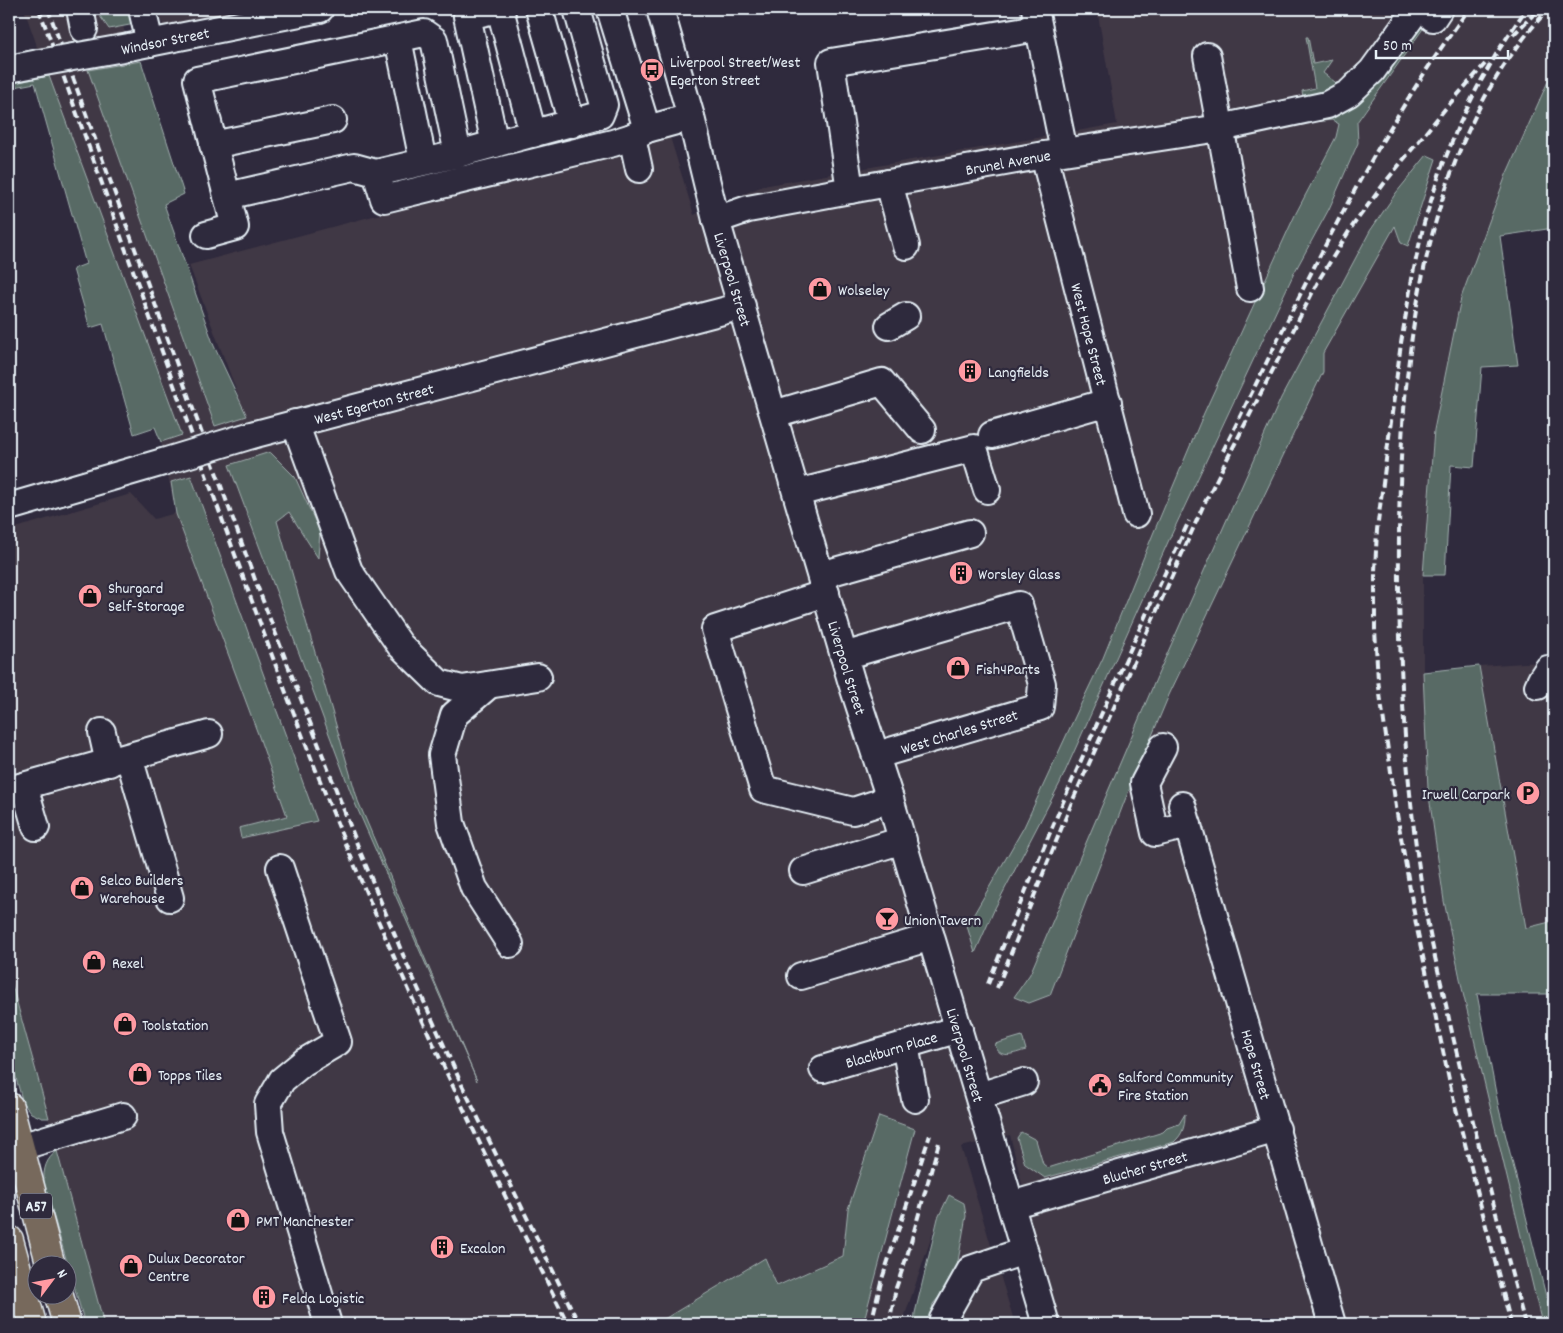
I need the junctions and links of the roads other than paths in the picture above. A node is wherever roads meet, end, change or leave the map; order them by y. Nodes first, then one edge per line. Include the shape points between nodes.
1 (142, 9) edge
2 (320, 9) edge
3 (500, 9) edge
4 (539, 9) edge
5 (577, 9) edge
6 (610, 9) edge
7 (660, 9) edge
8 (1430, 12) edge
9 (1037, 18) edge
10 (398, 38) junction
11 (140, 45) junction
12 (1207, 56) dead end
13 (9, 69) edge
14 (690, 117) junction
15 (333, 120) dead end
16 (572, 124) junction
17 (1220, 128) junction
18 (639, 133) junction
19 (534, 134) junction
20 (495, 144) junction
21 (213, 145) junction
22 (1054, 153) junction
23 (458, 154) junction
24 (423, 162) junction
25 (639, 169) dead end
26 (376, 173) junction
27 (889, 183) junction
28 (850, 190) junction
29 (227, 196) junction
30 (716, 220) junction
31 (206, 234) dead end
32 (906, 246) dead end
33 (1250, 288) dead end
34 (742, 306) junction
35 (1108, 402) junction
36 (774, 414) junction
37 (295, 422) junction
38 (922, 430) dead end
39 (992, 435) dead end
40 (987, 490) dead end
41 (797, 493) junction
42 (9, 507) edge
43 (1136, 514) dead end
44 (970, 533) dead end
45 (824, 584) junction
46 (844, 656) junction
47 (538, 677) dead end
48 (489, 685) junction
49 (102, 732) dead end
50 (209, 734) dead end
51 (1163, 747) dead end
52 (877, 755) junction
53 (129, 757) junction
54 (16, 788) edge
55 (890, 799) junction
56 (36, 827) dead end
57 (903, 840) junction
58 (280, 868) dead end
59 (803, 871) dead end
60 (170, 898) dead end
61 (931, 937) junction
62 (510, 944) dead end
63 (801, 976) dead end
64 (959, 1029) junction
65 (905, 1045) junction
66 (823, 1069) dead end
67 (1024, 1082) dead end
68 (979, 1096) junction
69 (915, 1099) dead end
70 (9, 1107) edge
71 (123, 1116) dead end
72 (1277, 1129) junction
73 (20, 1147) junction
74 (1011, 1205) junction
75 (9, 1240) edge
76 (1024, 1251) junction
77 (48, 1256) edge
78 (62, 1306) edge
79 (32, 1324) edge
80 (66, 1324) edge
81 (328, 1324) edge
82 (942, 1324) edge
83 (1046, 1324) edge
84 (1332, 1324) edge

1 - 11 street
2 - 11 street, Windsor Street
3 - 19 street
3 - 20 street via 467,16
4 - 16 street
5 - 16 street via 604,105 600,116
6 - 18 street
7 - 14 street, Liverpool Street
8 - 17 street, Brunel Avenue via 1349,93 1327,105
9 - 22 street, West Hope Street
9 - 28 street via 831,62
10 - 21 street via 196,80
10 - 23 street via 424,33 434,40
10 - 24 street
11 - 13 street, Windsor Street, bridge
12 - 17 street
14 - 18 street
14 - 30 street, Liverpool Street
15 - 21 street
16 - 19 street
17 - 22 street, Brunel Avenue
17 - 33 street
18 - 25 street
18 - 26 street via 613,143 384,199
19 - 20 street
20 - 23 street
21 - 29 street
22 - 27 street, Brunel Avenue
22 - 35 street, West Hope Street
23 - 24 street
24 - 26 street
26 - 29 street via 354,167
27 - 28 street, Brunel Avenue
27 - 32 street
28 - 30 street, Brunel Avenue via 748,209
29 - 31 street via 235,227
30 - 34 street, Liverpool Street
34 - 36 street, Liverpool Street
34 - 37 street, West Egerton Street
35 - 39 street
35 - 43 street, West Hope Street
36 - 38 street via 882,382
36 - 41 street, Liverpool Street
37 - 42 street, West Egerton Street, bridge
37 - 48 street via 349,571 400,645 439,683 462,689
40 - 41 street via 974,448
41 - 45 street, Liverpool Street
44 - 45 street
45 - 46 street, Liverpool Street
45 - 55 street via 715,629 763,789 853,811
46 - 52 street, Liverpool Street
46 - 52 street, West Charles Street via 1019,605 1042,684 1040,707
47 - 48 street
48 - 62 street via 454,715 442,755 450,823 474,888
49 - 53 street
50 - 53 street
51 - 72 street, Hope Street via 1144,783 1154,833 1185,815
52 - 55 street, Liverpool Street
53 - 54 street
53 - 60 street
54 - 56 street
55 - 57 street, Liverpool Street
57 - 59 street
57 - 61 street, Liverpool Street
58 - 81 street via 338,1042 304,1062 282,1080 268,1104 270,1132
61 - 63 street
61 - 64 street, Liverpool Street
64 - 65 street, Blackburn Place
64 - 68 street, Liverpool Street
65 - 66 street, Blackburn Place
65 - 69 street
67 - 68 street
68 - 74 street, Liverpool Street
70 - 73 highway, A57
71 - 73 street
72 - 74 street, Blucher Street
72 - 84 street, Hope Street
73 - 77 highway, A57
74 - 76 street, Liverpool Street
75 - 79 highway, A57
76 - 82 street via 971,1269
76 - 83 street, Liverpool Street
78 - 80 highway

